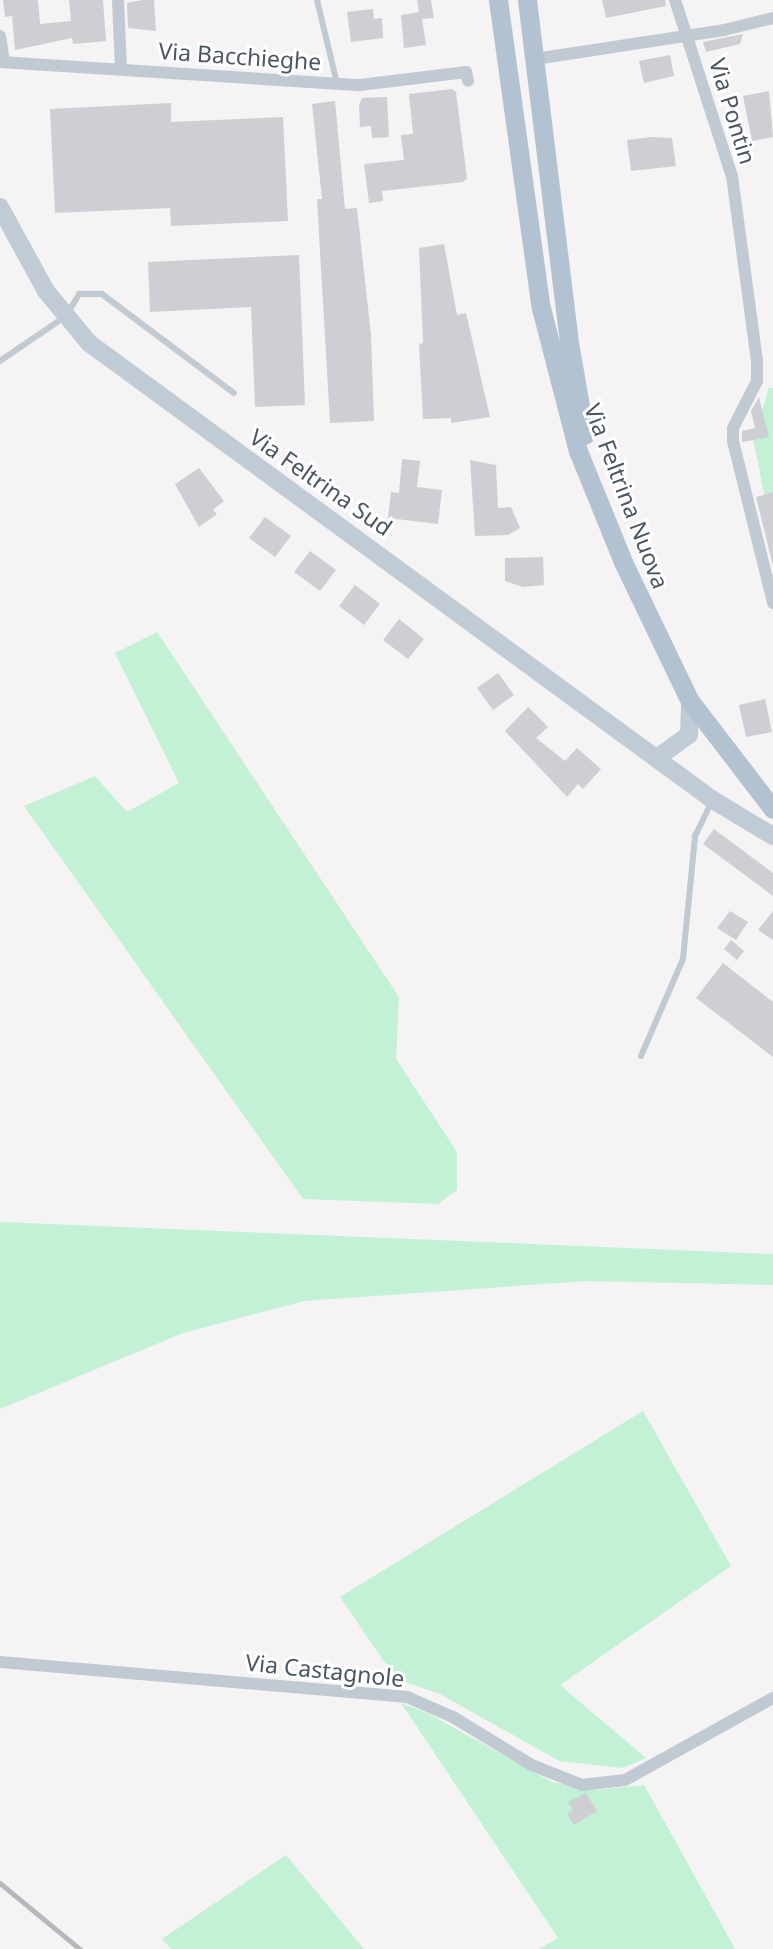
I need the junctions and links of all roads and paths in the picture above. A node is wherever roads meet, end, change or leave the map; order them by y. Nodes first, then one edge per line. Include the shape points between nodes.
1 (118, 0) edge
2 (317, 0) edge
3 (498, 0) edge
4 (527, 0) edge
5 (676, 0) edge
6 (773, 18) edge
7 (0, 36) edge
8 (686, 36) junction
9 (535, 59) junction
10 (2, 62) edge
11 (121, 68) junction
12 (468, 81) dead end
13 (338, 85) junction
14 (0, 207) edge
15 (66, 316) junction
16 (0, 361) edge
17 (234, 393) dead end
18 (607, 524) junction
19 (773, 603) edge
20 (690, 701) junction
21 (657, 758) junction
22 (713, 800) junction
23 (773, 810) edge
24 (773, 836) edge
25 (642, 1056) dead end
26 (0, 1662) edge
27 (773, 1698) edge

1 - 11 street
2 - 13 lane
3 - 18 main road, Via Feltrina Nuova via 541,308 578,451
4 - 9 main road
5 - 8 street, Via Pontin
6 - 8 street
7 - 10 street
8 - 9 street
8 - 19 street, Via Pontin via 732,176 757,360 757,381 733,428 733,441
9 - 18 main road via 570,348
10 - 11 street, Via Bacchieghe
11 - 13 street, Via Bacchieghe
12 - 13 street, Via Bacchieghe via 466,72 420,81
14 - 15 main road, Via Feltrina Sud via 46,291
15 - 16 lane
15 - 17 lane via 79,294 102,294
15 - 21 main road, Via Feltrina Sud via 100,351
18 - 20 main road, Via Feltrina Nuova
20 - 21 main road via 689,735
20 - 23 main road, Via Feltrina Nuova
21 - 22 main road, Via Feltrina Sud
22 - 24 main road, Via Feltrina Sud
22 - 25 lane via 695,836 683,959
26 - 27 street, Via Castagnole via 407,1697 453,1717 532,1765 582,1785 625,1780

